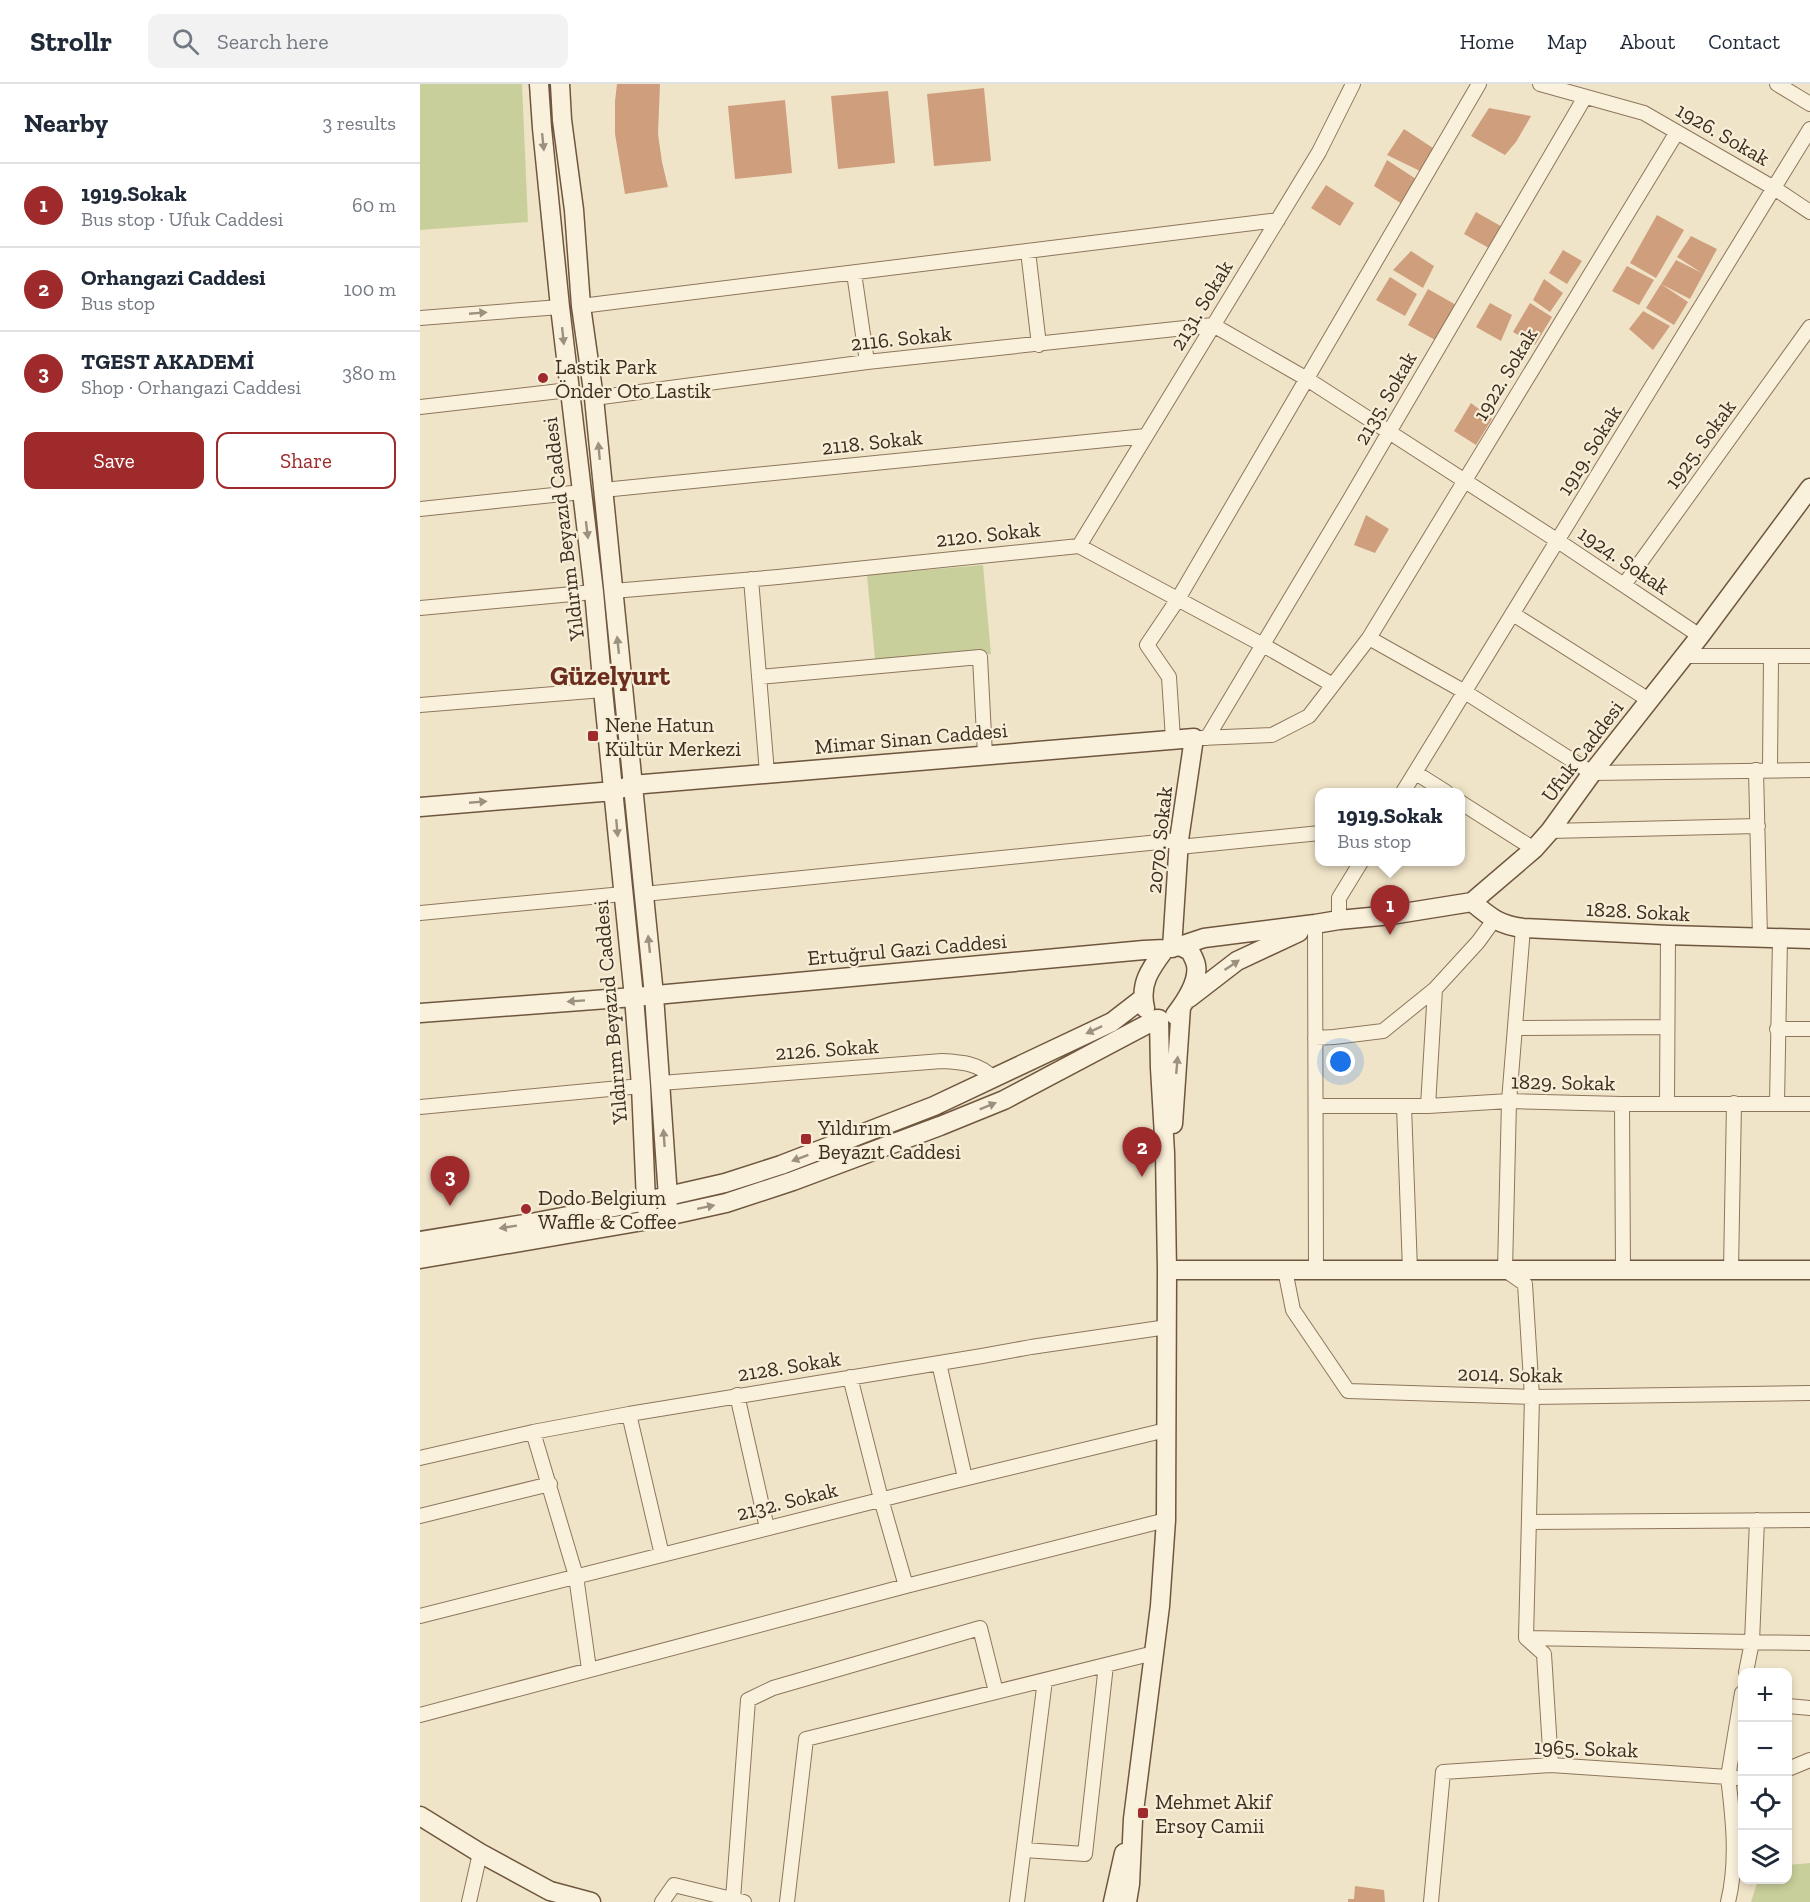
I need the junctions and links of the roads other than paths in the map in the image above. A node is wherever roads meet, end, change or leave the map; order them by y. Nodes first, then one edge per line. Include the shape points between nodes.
1 (539, 84) edge
2 (560, 84) edge
3 (1353, 84) edge
4 (1479, 84) edge
5 (1540, 84) edge
6 (1777, 84) edge
7 (1585, 97) junction
8 (1810, 104) edge
9 (1810, 129) edge
10 (1677, 132) junction
11 (1774, 188) junction
12 (1810, 212) edge
13 (1278, 220) junction
14 (1028, 251) junction
15 (854, 273) junction
16 (581, 306) junction
17 (560, 307) junction
18 (420, 318) edge
19 (1213, 325) junction
20 (1810, 327) edge
21 (1039, 345) junction
22 (867, 362) junction
23 (1307, 379) junction
24 (569, 390) junction
25 (594, 398) junction
26 (420, 407) edge
27 (1389, 432) junction
28 (1146, 436) junction
29 (1464, 481) junction
30 (1810, 488) edge
31 (603, 490) junction
32 (582, 492) junction
33 (1802, 507) edge
34 (420, 509) edge
35 (1558, 541) junction
36 (1079, 546) junction
37 (751, 579) junction
38 (1624, 585) junction
39 (613, 591) junction
40 (594, 592) junction
41 (1178, 599) junction
42 (420, 608) edge
43 (1513, 614) junction
44 (1700, 636) junction
45 (1369, 638) junction
46 (1263, 645) junction
47 (1684, 656) junction
48 (1810, 656) edge
49 (1771, 657) junction
50 (759, 677) junction
51 (1333, 686) junction
52 (603, 690) junction
53 (1465, 692) junction
54 (1649, 700) junction
55 (420, 705) edge
56 (1201, 738) junction
57 (1173, 739) junction
58 (985, 755) junction
59 (1763, 770) junction
60 (1810, 770) edge
61 (767, 773) junction
62 (1416, 773) junction
63 (1592, 773) junction
64 (632, 785) junction
65 (1406, 788) edge
66 (1440, 788) edge
67 (614, 791) junction
68 (1465, 805) edge
69 (420, 807) edge
70 (1758, 826) junction
71 (1550, 831) junction
72 (1315, 833) edge
73 (1179, 843) junction
74 (1534, 849) junction
75 (1358, 866) edge
76 (623, 894) junction
77 (644, 894) junction
78 (1472, 902) junction
79 (420, 913) edge
80 (1339, 920) junction
81 (1494, 920) junction
82 (1315, 924) junction
83 (1524, 928) junction
84 (1668, 935) junction
85 (1760, 938) junction
86 (1780, 939) junction
87 (1810, 939) edge
88 (1173, 948) junction
89 (1435, 989) junction
90 (654, 995) junction
91 (634, 997) junction
92 (1143, 998) junction
93 (1184, 1004) junction
94 (420, 1013) edge
95 (1158, 1019) junction
96 (1667, 1027) junction
97 (1515, 1028) junction
98 (1777, 1029) junction
99 (1810, 1029) edge
100 (1315, 1038) junction
101 (993, 1078) junction
102 (661, 1083) junction
103 (641, 1086) junction
104 (1509, 1101) junction
105 (1667, 1102) junction
106 (1734, 1103) junction
107 (1777, 1103) junction
108 (1622, 1104) junction
109 (1810, 1104) edge
110 (1316, 1106) junction
111 (1404, 1106) junction
112 (1428, 1106) junction
113 (420, 1107) edge
114 (668, 1197) junction
115 (646, 1201) junction
116 (658, 1218) junction
117 (420, 1241) edge
118 (420, 1259) edge
119 (1623, 1269) junction
120 (1810, 1269) edge
121 (1167, 1270) junction
122 (1285, 1270) junction
123 (1316, 1270) junction
124 (1410, 1270) junction
125 (1505, 1270) junction
126 (1731, 1270) junction
127 (1167, 1327) junction
128 (939, 1363) junction
129 (850, 1377) junction
130 (1810, 1393) edge
131 (736, 1395) junction
132 (1532, 1397) junction
133 (629, 1413) junction
134 (1166, 1430) junction
135 (532, 1432) junction
136 (420, 1458) edge
137 (965, 1478) junction
138 (550, 1485) junction
139 (881, 1499) junction
140 (420, 1516) edge
141 (1166, 1520) junction
142 (1757, 1520) junction
143 (1810, 1520) edge
144 (1529, 1522) junction
145 (767, 1528) junction
146 (662, 1555) junction
147 (576, 1576) junction
148 (906, 1586) junction
149 (420, 1616) edge
150 (1526, 1638) junction
151 (1752, 1642) junction
152 (1810, 1643) edge
153 (1154, 1653) junction
154 (1106, 1665) junction
155 (1747, 1668) edge
156 (589, 1669) junction
157 (1045, 1680) junction
158 (996, 1692) junction
159 (1792, 1706) edge
160 (1810, 1708) edge
161 (420, 1715) edge
162 (1738, 1721) edge
163 (1810, 1760) edge
164 (1551, 1765) junction
165 (1792, 1767) edge
166 (1728, 1777) junction
167 (1738, 1778) edge
168 (420, 1816) edge
169 (1132, 1819) junction
170 (1024, 1850) junction
171 (480, 1853) junction
172 (550, 1896) edge
173 (739, 1901) edge
174 (469, 1902) edge
175 (591, 1902) edge
176 (662, 1902) edge
177 (787, 1902) edge
178 (1017, 1902) edge
179 (1113, 1902) edge
180 (1127, 1902) edge
181 (1431, 1902) edge
182 (1728, 1902) edge

1 -> 17 main road, Yıldırım Beyazıd Caddesi
2 - 16 main road, Yıldırım Beyazıd Caddesi
3 - 13 street, 2131. Sokak via 1319,152
4 - 23 street
5 - 7 street, 1926. Sokak
6 - 8 street
7 - 10 street, 1926. Sokak via 1644,113
7 - 27 street, 2135. Sokak
9 - 11 street, 1919. Sokak
10 - 11 street, 1926. Sokak
10 - 29 street, 1922. Sokak
11 - 12 street, 1926. Sokak
11 - 35 street, 1919. Sokak
13 - 14 street
13 - 19 street, 2131. Sokak
14 - 15 street
14 - 21 street
15 - 16 street
15 - 22 street
16 - 17 main road
16 - 25 main road, Yıldırım Beyazıd Caddesi
18 -> 17 street
17 -> 24 main road, Yıldırım Beyazıd Caddesi
19 - 21 street, 2116. Sokak
19 - 23 street, 1924. Sokak
19 - 28 street, 2131. Sokak
20 - 38 street, 1925. Sokak
21 - 22 street, 2116. Sokak
22 - 25 street, 2116. Sokak
23 - 27 street, 1924. Sokak
23 - 41 street
24 - 26 street
24 - 32 main road, Yıldırım Beyazıd Caddesi
31 -> 25 main road, Yıldırım Beyazıd Caddesi
27 - 29 street, 1924. Sokak
27 - 46 street, 2135. Sokak
28 - 31 street, 2118. Sokak
28 - 36 street, 2131. Sokak
29 - 35 street, 1924. Sokak
29 - 45 street, 1922. Sokak
30 - 33 main road, Ufuk Caddesi
31 - 39 main road, Yıldırım Beyazıd Caddesi
32 - 34 street
32 -> 40 main road, Yıldırım Beyazıd Caddesi
33 - 44 main road, Ufuk Caddesi
35 - 38 street, 1924. Sokak
35 - 43 street, 1919. Sokak
36 - 37 street, 2120. Sokak
36 - 41 street
37 - 39 street, 2120. Sokak
37 - 50 street
38 - 44 street, 1924. Sokak
39 - 40 main road
64 -> 39 main road, Yıldırım Beyazıd Caddesi
40 - 42 street
40 - 52 main road, Yıldırım Beyazıd Caddesi
41 - 46 street
41 - 57 street via 1146,645 1169,677
43 - 53 street, 1919. Sokak
43 - 54 street
44 - 47 main road, Ufuk Caddesi
45 - 51 street, 1922. Sokak
45 - 53 street
46 - 51 street
46 - 56 street, 2135. Sokak via 1218,719
47 - 49 street
47 - 54 main road, Ufuk Caddesi
48 - 49 street
49 - 59 street
50 - 58 street via 980,657
50 - 61 street
51 - 56 street, 1922. Sokak via 1309,716 1272,735
52 - 55 street
52 - 67 main road, Yıldırım Beyazıd Caddesi
53 - 62 street, 1919. Sokak
53 - 63 street
54 - 63 main road, Ufuk Caddesi
56 - 57 main road, Mimar Sinan Caddesi
56 - 73 main road, 2070. Sokak
57 - 58 main road, Mimar Sinan Caddesi
58 - 61 main road, Mimar Sinan Caddesi
59 - 60 street
59 - 63 street
59 - 70 street
61 - 64 main road, Mimar Sinan Caddesi
62 - 65 street, 1919. Sokak
62 - 66 street
63 - 71 main road, Ufuk Caddesi
64 - 67 main road, Mimar Sinan Caddesi
64 - 77 main road, Yıldırım Beyazıd Caddesi
69 -> 67 main road
67 -> 76 main road, Yıldırım Beyazıd Caddesi
68 - 74 street
70 - 71 street
70 - 85 street
71 - 74 main road, Ufuk Caddesi
72 - 73 street
73 - 77 street
73 - 88 main road, 2070. Sokak
74 - 78 main road, Ufuk Caddesi
75 - 80 street via 1339,898
76 - 77 main road
76 - 79 street
76 - 91 main road, Yıldırım Beyazıd Caddesi
90 -> 77 main road, Yıldırım Beyazıd Caddesi
78 - 80 main road
78 - 81 main road, 1828. Sokak
80 - 82 main road
81 - 83 main road, 1828. Sokak
81 - 89 street
82 - 88 main road, Ertuğrul Gazi Caddesi via 1204,938
93 -> 82 main road via 1237,961
82 - 100 street
83 - 84 main road, 1828. Sokak
83 - 97 street
84 - 85 main road, 1828. Sokak
84 - 96 street
85 - 86 main road, 1828. Sokak
86 - 87 main road, 1828. Sokak
86 - 98 street
88 - 90 main road, Ertuğrul Gazi Caddesi
88 - 92 main road via 1149,970
88 - 93 main road via 1190,951 1196,964 1196,975
89 - 100 street via 1383,1030
89 - 112 street
90 - 91 main road, Ertuğrul Gazi Caddesi
90 - 102 main road, Yıldırım Beyazıd Caddesi
91 -> 94 main road
91 - 103 main road, Yıldırım Beyazıd Caddesi
92 - 95 main road via 1147,1013
92 -> 101 main road via 1113,1022
93 - 95 main road via 1168,1020
121 -> 93 main road via 1175,1084
116 -> 95 main road via 726,1203 940,1126 1004,1100
95 - 121 main road
96 - 97 street
96 - 105 street
97 - 104 street
98 - 99 street
98 - 107 street
100 - 110 street
101 - 102 street, 2126. Sokak via 985,1069 965,1062 942,1061
101 -> 114 main road via 934,1106 781,1165
102 - 103 main road
114 -> 102 main road, Yıldırım Beyazıd Caddesi
103 - 113 street
103 - 115 main road, Yıldırım Beyazıd Caddesi
104 - 108 street, 1829. Sokak
104 - 112 street, 1829. Sokak
104 - 125 street
105 - 106 street, 1829. Sokak
105 - 108 street, 1829. Sokak
106 - 107 street, 1829. Sokak
106 - 126 street
107 - 109 street, 1829. Sokak
108 - 119 street
110 - 111 street, 1829. Sokak
110 - 123 street
111 - 112 street, 1829. Sokak
111 - 124 street
114 - 115 main road
114 - 116 main road, Yıldırım Beyazıd Caddesi
115 - 116 main road, Yıldırım Beyazıd Caddesi
115 -> 117 main road
116 - 118 main road
119 - 125 main road
119 - 126 main road
120 - 126 main road
121 - 122 main road
121 - 127 main road
122 - 123 main road
122 - 132 street, 2014. Sokak via 1293,1310 1348,1391
123 - 124 main road
124 - 125 main road
125 - 132 street via 1525,1284
127 - 128 street, 2128. Sokak
127 - 134 main road
128 - 129 street, 2128. Sokak
128 - 137 street
129 - 131 street, 2128. Sokak
129 - 139 street
130 - 132 street, 2014. Sokak
131 - 133 street, 2128. Sokak
131 - 145 street
132 - 144 street
133 - 135 street, 2128. Sokak
133 - 146 street
134 - 137 street, 2132. Sokak
134 - 141 main road
135 - 136 street, 2128. Sokak
135 - 138 street
137 - 139 street, 2132. Sokak
138 - 140 street
138 - 147 street
139 - 145 street, 2132. Sokak
139 - 148 street
141 - 148 street
141 - 153 main road
142 - 143 street
142 - 144 street
142 - 151 street
144 - 150 street
145 - 146 street, 2132. Sokak
146 - 147 street, 2132. Sokak
147 - 149 street, 2132. Sokak
147 - 156 street
148 - 156 street
150 - 151 street
150 - 164 street via 1544,1654
151 - 152 street
151 - 155 street
153 - 154 street
153 - 169 main road
154 - 157 street
154 - 170 street via 1085,1854
156 - 161 street
157 - 158 street
157 - 170 street
158 - 173 street via 980,1628 773,1688 748,1700
158 - 177 street via 806,1739
159 - 160 street
162 - 166 street
163 - 165 street
164 - 166 street, 1965. Sokak
164 - 181 street, 1965. Sokak via 1443,1772
166 - 167 street, 1965. Sokak
166 - 182 street via 1734,1826
168 - 171 main road
169 - 179 main road
169 - 180 main road
170 - 178 street
171 - 172 main road
171 - 174 street
172 - 175 main road
173 - 176 street via 674,1885

